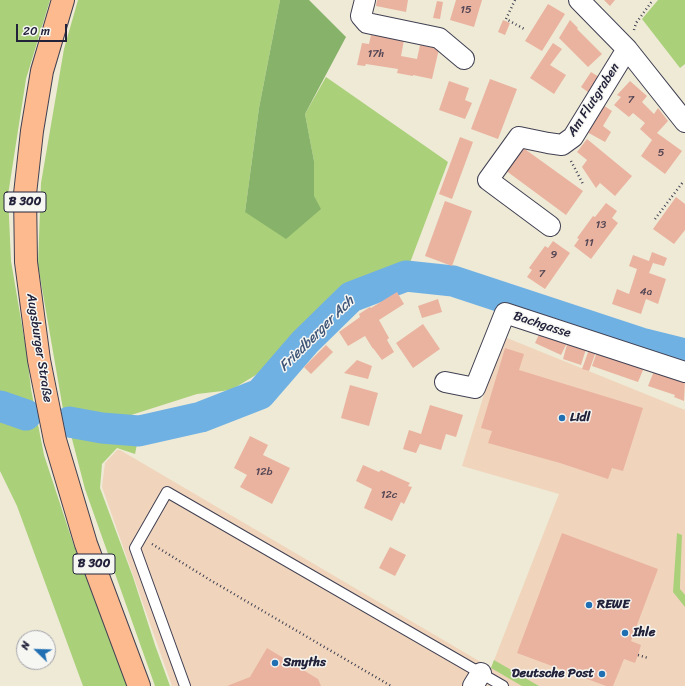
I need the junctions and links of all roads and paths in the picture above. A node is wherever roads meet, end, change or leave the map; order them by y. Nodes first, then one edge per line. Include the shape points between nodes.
1 (63, 0) edge
2 (365, 0) edge
3 (515, 0) edge
4 (578, 0) edge
5 (653, 0) edge
6 (526, 30) dead end
7 (627, 49) junction
8 (464, 59) dead end
9 (685, 122) edge
10 (562, 145) junction
11 (683, 182) dead end
12 (583, 184) dead end
13 (655, 219) dead end
14 (550, 226) dead end
15 (685, 372) edge
16 (445, 382) dead end
17 (141, 537) junction
18 (638, 654) dead end
19 (648, 658) dead end
20 (477, 679) edge
21 (139, 686) edge
22 (185, 686) edge
23 (391, 686) edge
24 (503, 686) edge

1 - 21 main road, Augsburger Straße / B 300 via 42,71 32,131 25,194 26,262 39,360 55,440 86,544
2 - 8 street via 361,16 367,23 439,38
3 - 6 path via 506,19
4 - 7 street
5 - 7 path via 636,23
7 - 9 street
7 - 10 street, Am Flutgraben via 573,137
10 - 12 path
10 - 14 street, Am Flutgraben via 520,137 488,180
11 - 13 path
15 - 16 street, Bachgasse via 505,313 476,388
17 - 20 lane via 167,492
17 - 22 lane via 135,548
17 - 23 path
18 - 19 path
20 - 24 lane

